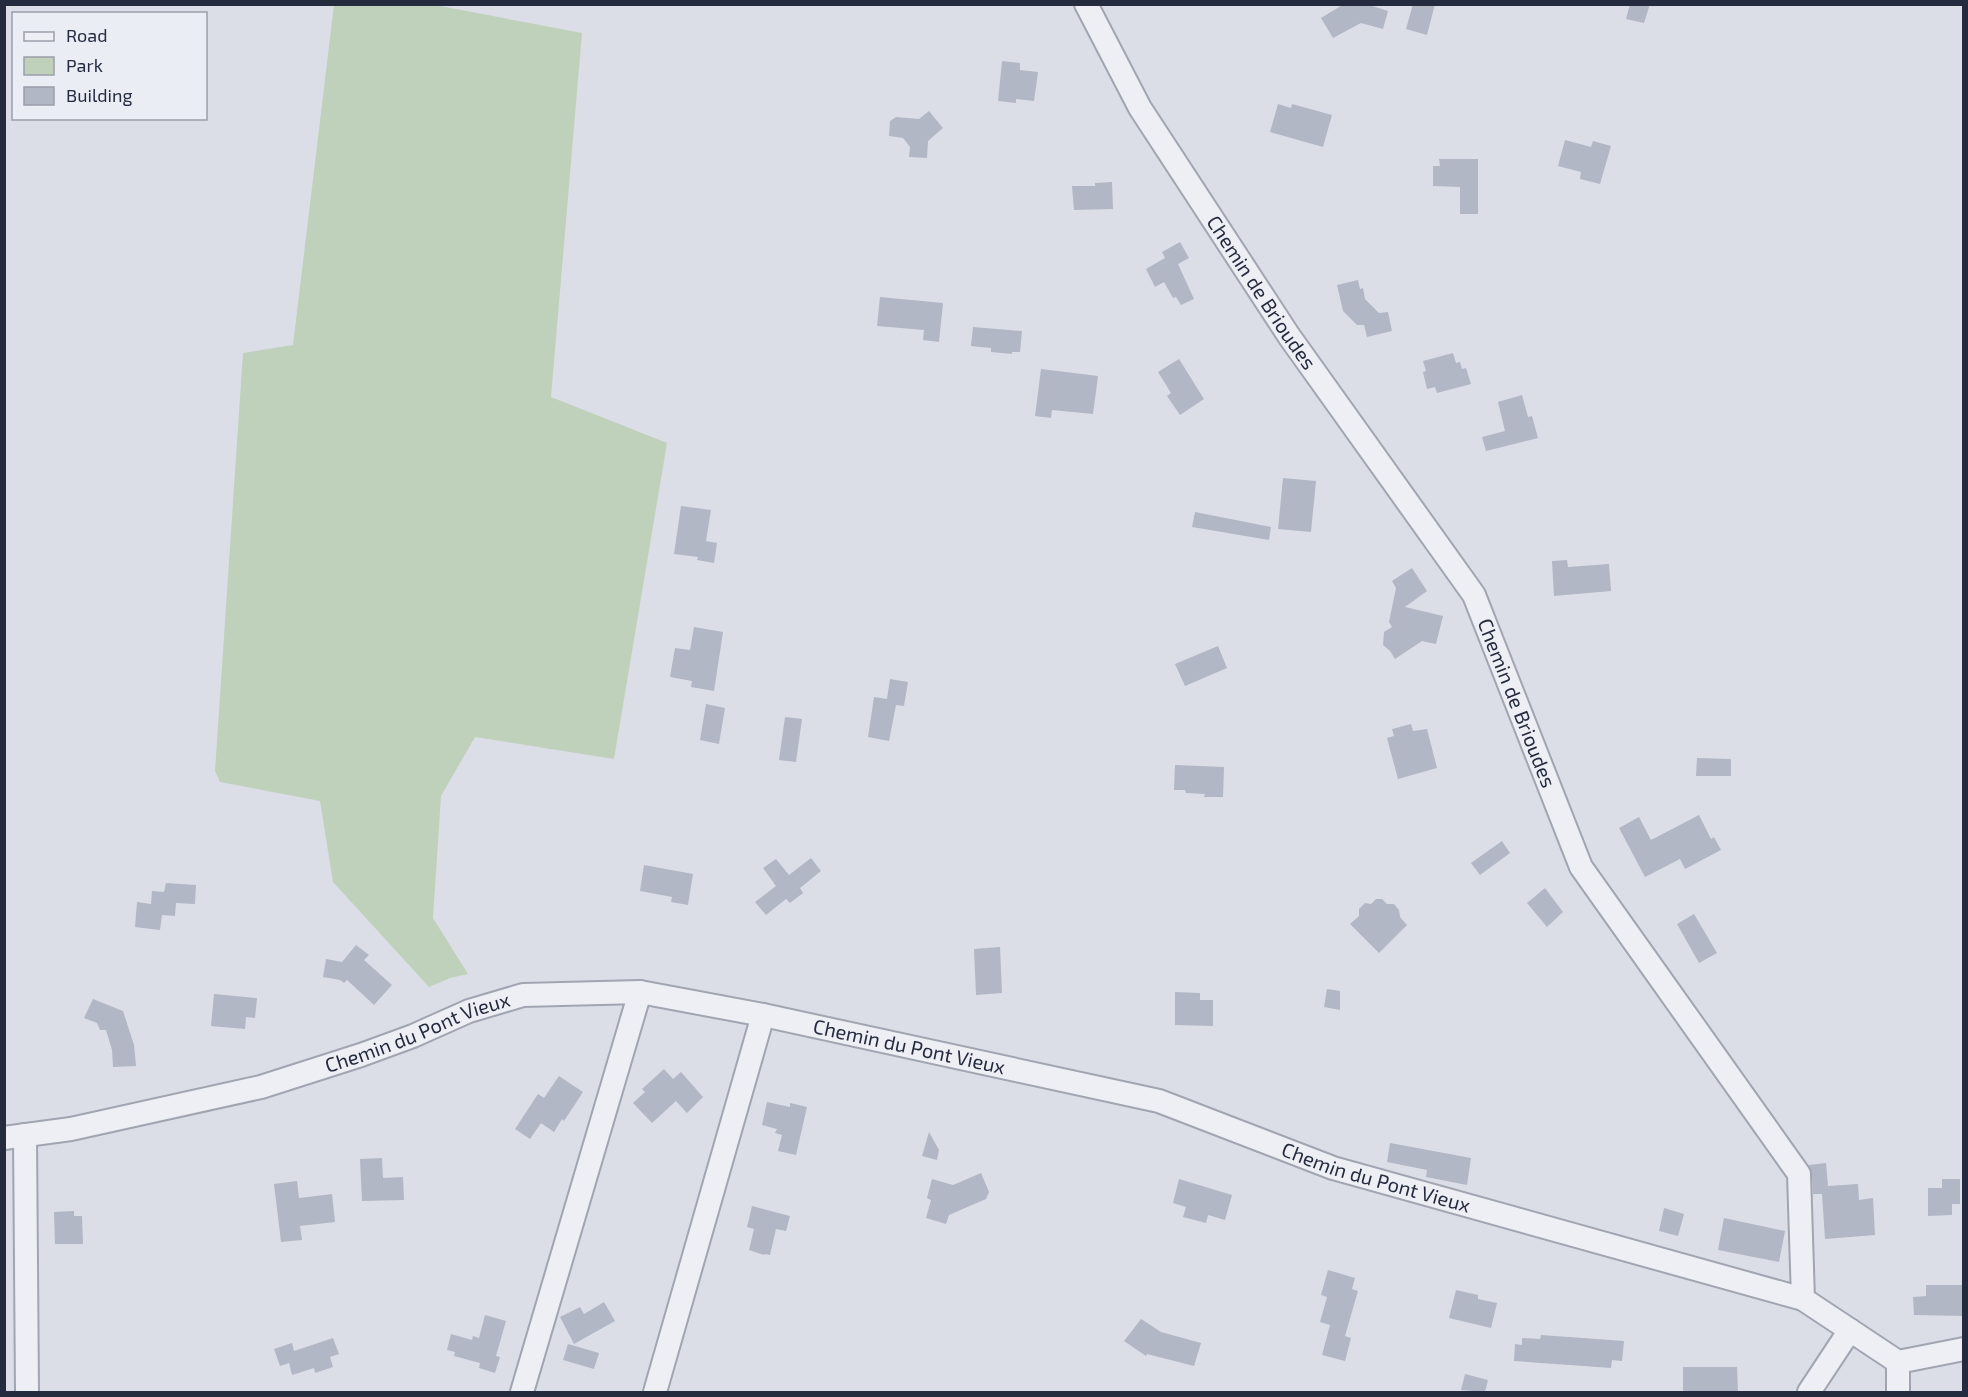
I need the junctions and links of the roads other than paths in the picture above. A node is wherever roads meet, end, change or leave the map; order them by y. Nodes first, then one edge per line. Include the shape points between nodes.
1 (1086, 4) edge
2 (640, 992) junction
3 (763, 1015) junction
4 (15, 1136) edge
5 (1803, 1299) junction
6 (1850, 1330) junction
7 (1964, 1349) edge
8 (1898, 1362) junction
9 (27, 1392) edge
10 (522, 1392) edge
11 (655, 1392) edge
12 (1809, 1392) edge
13 (1898, 1392) edge

1 - 5 street, Chemin de Brioudes via 1140,108 1289,336 1474,595 1581,867 1799,1174
2 - 3 street, Chemin du Pont Vieux
2 - 4 street, Chemin du Pont Vieux via 523,995 261,1087 71,1129
2 - 10 street
3 - 5 street, Chemin du Pont Vieux via 1158,1101 1333,1168
3 - 11 street
4 - 9 street
5 - 6 street
6 - 8 street
6 - 12 street
7 - 8 street
8 - 13 street

